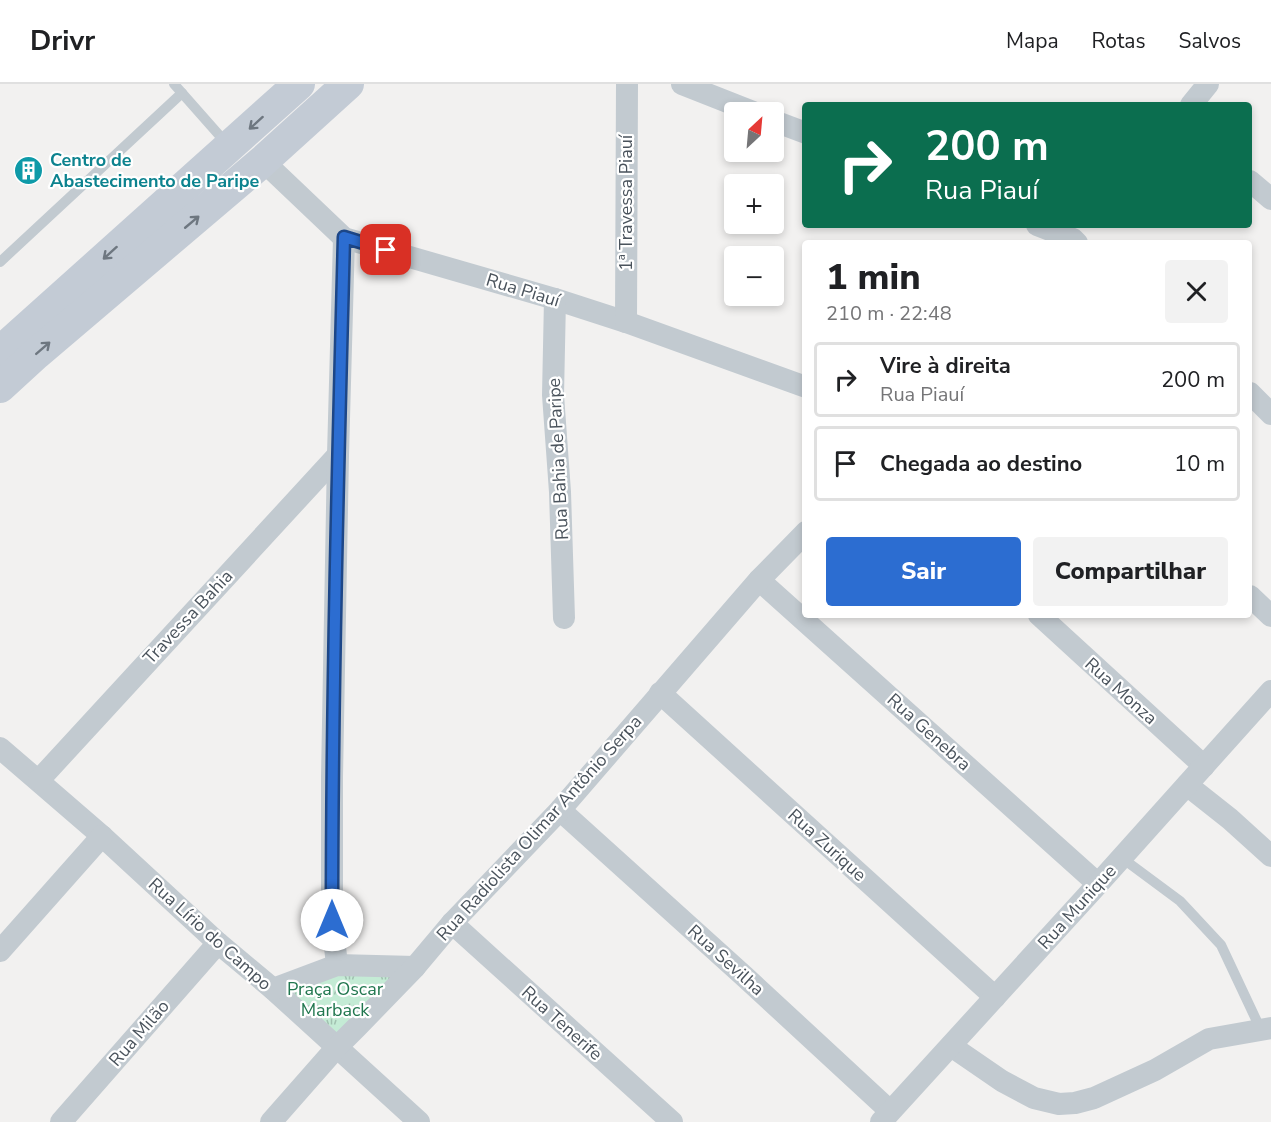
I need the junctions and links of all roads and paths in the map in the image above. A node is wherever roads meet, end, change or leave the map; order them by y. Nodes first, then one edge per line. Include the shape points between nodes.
1 (174, 84) edge
2 (299, 84) edge
3 (348, 84) edge
4 (627, 84) edge
5 (682, 84) edge
6 (1208, 84) edge
7 (182, 93) junction
8 (728, 102) edge
9 (1193, 102) edge
10 (784, 125) edge
11 (802, 132) edge
12 (229, 147) junction
13 (262, 161) junction
14 (1252, 183) edge
15 (1271, 199) edge
16 (1046, 228) edge
17 (344, 237) junction
18 (1076, 238) edge
19 (0, 262) edge
20 (555, 299) junction
21 (626, 322) junction
22 (0, 352) edge
23 (802, 386) edge
24 (0, 387) edge
25 (1252, 395) edge
26 (1271, 414) edge
27 (338, 455) junction
28 (802, 536) edge
29 (759, 580) junction
30 (1252, 598) edge
31 (1271, 616) edge
32 (564, 618) dead end
33 (1042, 618) edge
34 (1271, 692) edge
35 (660, 693) junction
36 (0, 748) edge
37 (1204, 766) junction
38 (39, 780) junction
39 (1187, 785) junction
40 (560, 810) junction
41 (102, 836) junction
42 (1271, 856) edge
43 (1122, 858) junction
44 (1098, 884) junction
45 (452, 923) junction
46 (218, 943) junction
47 (0, 951) edge
48 (337, 965) junction
49 (415, 967) junction
50 (273, 989) junction
51 (995, 997) junction
52 (1266, 1029) edge
53 (951, 1046) junction
54 (337, 1047) junction
55 (885, 1117) edge
56 (61, 1122) edge
57 (271, 1122) edge
58 (419, 1122) edge
59 (672, 1122) edge

1 - 7 lane
2 -> 12 main road
3 - 13 main road
4 - 21 street, 1ª Travessa Piauí
5 - 8 street
6 - 9 street
7 - 12 lane
7 - 19 lane
10 - 11 street
12 -> 22 main road
13 - 17 street, Rua Piauí
24 -> 13 main road
14 - 15 street
16 - 18 street
17 - 20 street, Rua Piauí
17 - 27 street
20 - 21 street, Rua Piauí
20 - 32 street, Rua Bahia de Paripe via 553,395
21 - 23 street, Rua Piauí
25 - 26 street
27 - 38 street, Travessa Bahia
27 - 48 street via 332,777 332,920
28 - 29 street, Rua Radiolista Olimar Antônio Serpa
29 - 35 street, Rua Radiolista Olimar Antônio Serpa
29 - 44 street, Rua Genebra
30 - 31 street
33 - 37 street, Rua Monza
34 - 37 street, Rua Munique
35 - 40 street, Rua Radiolista Olimar Antônio Serpa
35 - 51 street, Rua Zurique
36 - 38 street, Rua Lírio do Campo
37 - 39 street, Rua Munique
38 - 41 street, Rua Lírio do Campo
39 - 42 street
39 - 43 street, Rua Munique
40 - 45 street, Rua Radiolista Olimar Antônio Serpa
40 - 55 street, Rua Sevilha via 745,976
41 - 46 street, Rua Lírio do Campo
41 - 47 street
43 - 44 street, Rua Munique
43 - 52 lane via 1180,901 1221,945
44 - 51 street, Rua Munique
45 - 49 street, Rua Radiolista Olimar Antônio Serpa
45 - 59 street, Rua Tenerife
46 - 50 street, Rua Lírio do Campo
46 - 56 street, Rua Milão
48 - 49 street
48 - 50 street
49 - 54 street, Rua Radiolista Olimar Antônio Serpa
50 - 54 street, Rua Lírio do Campo
51 - 53 street, Rua Munique
52 - 53 street via 1209,1039 1094,1098 1059,1104 1034,1098 1002,1081
53 - 55 street, Rua Munique
54 - 57 street, Rua Radiolista Olimar Antônio Serpa
54 - 58 street, Rua Lírio do Campo

